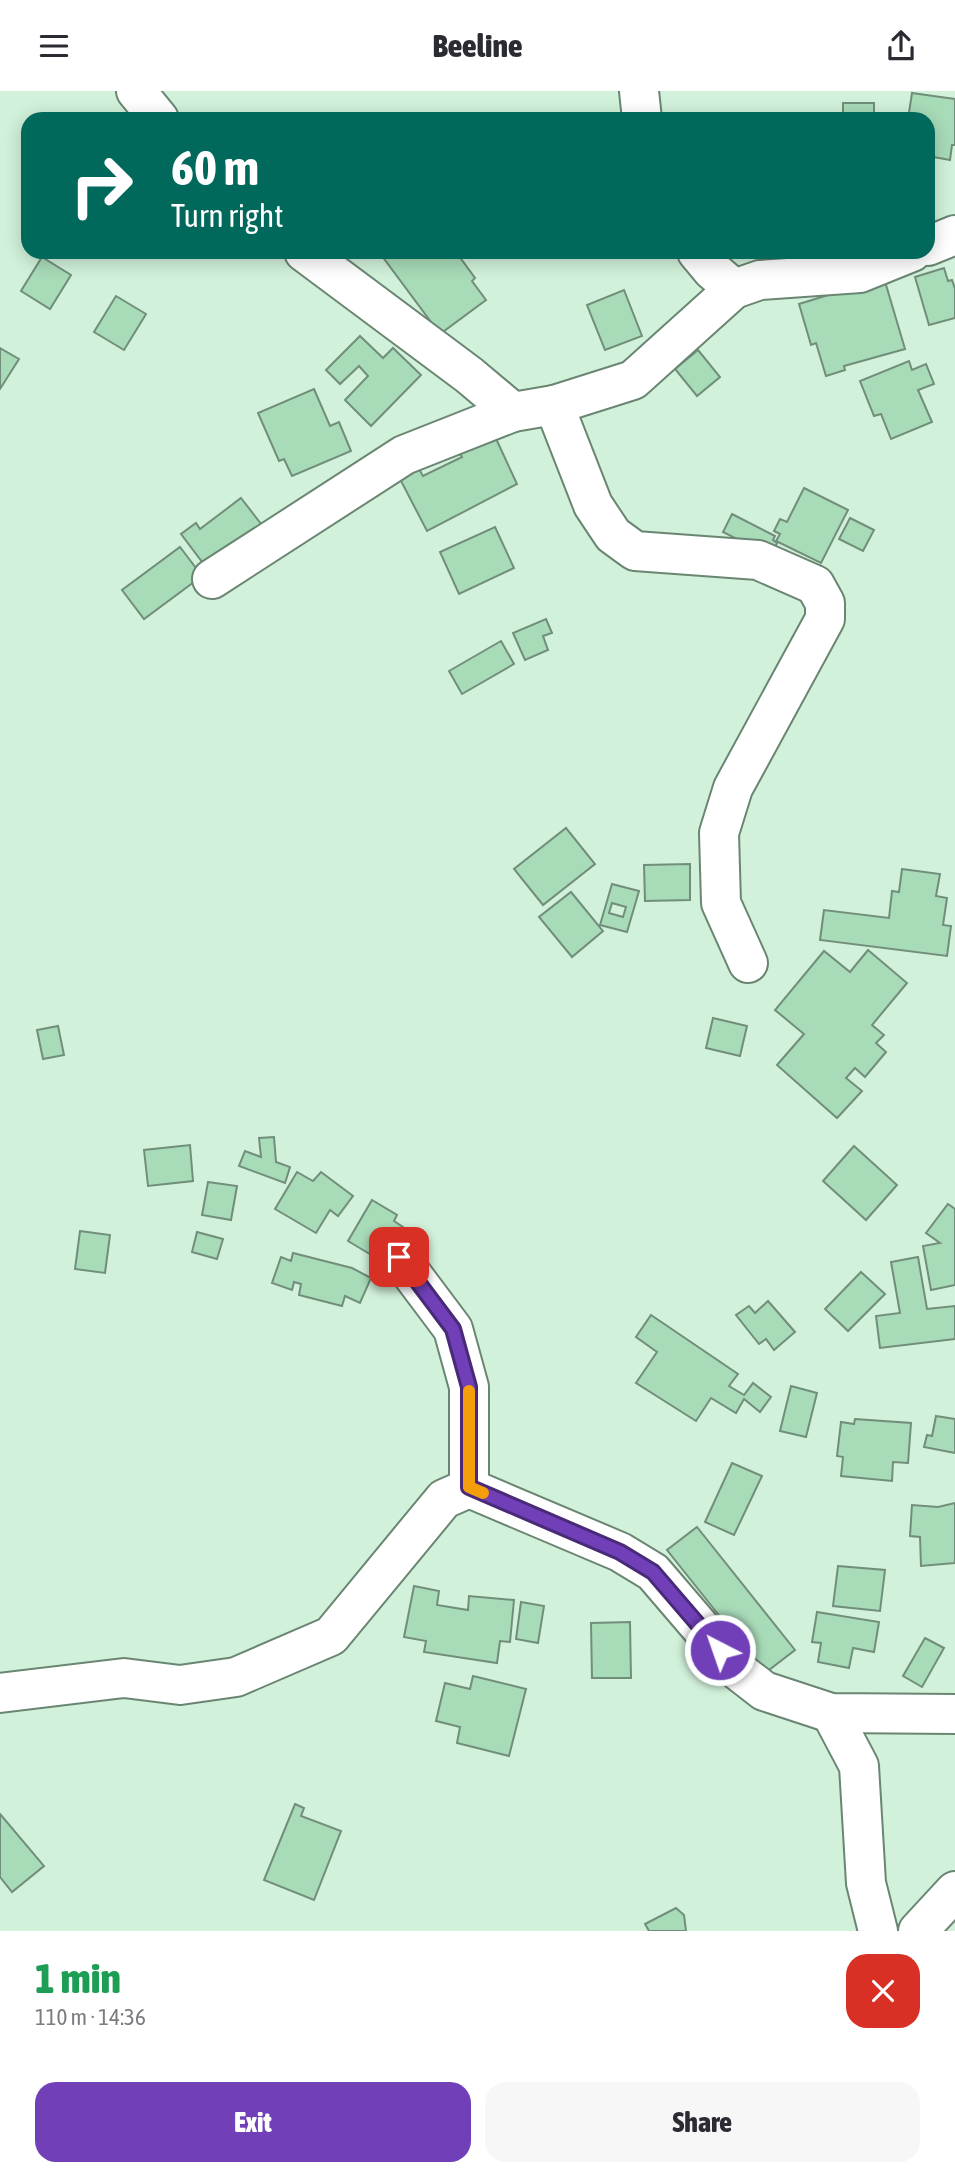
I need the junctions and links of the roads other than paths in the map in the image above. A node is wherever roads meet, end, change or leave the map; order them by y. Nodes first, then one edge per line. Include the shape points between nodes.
1 (136, 91) edge
2 (639, 91) edge
3 (153, 112) edge
4 (641, 112) edge
5 (955, 235) edge
6 (935, 243) edge
7 (313, 259) edge
8 (703, 259) edge
9 (895, 259) edge
10 (734, 289) junction
11 (554, 405) junction
12 (513, 412) junction
13 (212, 579) dead end
14 (748, 963) dead end
15 (399, 1257) dead end
16 (469, 1487) junction
17 (0, 1693) edge
18 (831, 1713) junction
19 (955, 1714) edge
20 (955, 1891) edge
21 (878, 1931) edge
22 (918, 1931) edge

1 - 3 street
2 - 4 street
5 - 6 street
7 - 12 street
8 - 10 street
9 - 10 street via 860,273 760,281
10 - 11 street via 633,380
11 - 12 street
11 - 14 street via 593,505 613,535 635,551 758,560 815,585 825,603 825,619 733,788 719,833 721,903
12 - 13 street via 404,454
15 - 16 street via 453,1329 469,1387
16 - 17 street via 444,1499 331,1636 236,1677 180,1685 124,1678
16 - 18 street via 631,1558 653,1572 737,1670 764,1691
18 - 19 street
18 - 21 street via 859,1766 866,1883
20 - 22 street

